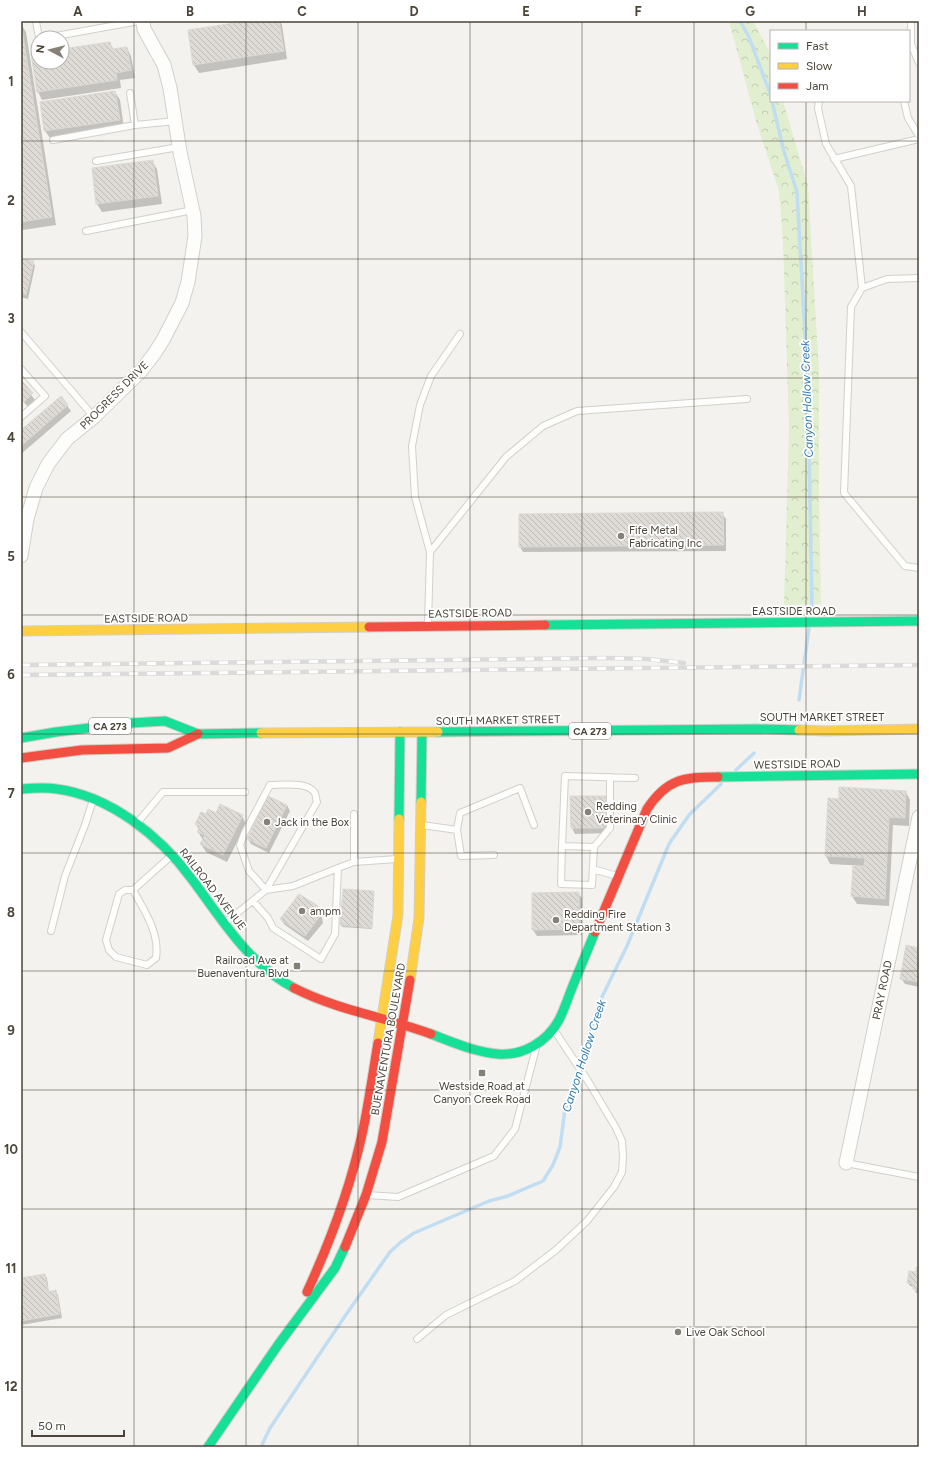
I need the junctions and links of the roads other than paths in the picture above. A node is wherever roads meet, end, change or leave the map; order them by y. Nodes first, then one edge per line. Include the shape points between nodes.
1 (139, 21) edge
2 (143, 21) edge
3 (911, 21) edge
4 (70, 33) edge
5 (919, 63) edge
6 (130, 93) dead end
7 (819, 102) edge
8 (904, 102) edge
9 (176, 121) junction
10 (135, 126) junction
11 (919, 136) edge
12 (919, 139) edge
13 (53, 140) dead end
14 (179, 147) junction
15 (834, 159) junction
16 (96, 161) dead end
17 (193, 210) junction
18 (86, 231) dead end
19 (919, 278) edge
20 (862, 288) junction
21 (21, 332) edge
22 (460, 334) dead end
23 (21, 369) edge
24 (747, 399) dead end
25 (22, 413) edge
26 (94, 416) junction
27 (24, 515) edge
28 (430, 552) junction
29 (21, 556) edge
30 (919, 568) edge
31 (919, 621) edge
32 (428, 626) junction
33 (21, 631) edge
34 (919, 729) edge
35 (400, 732) junction
36 (422, 733) junction
37 (198, 734) junction
38 (21, 738) edge
39 (21, 758) edge
40 (919, 774) edge
41 (610, 777) junction
42 (635, 778) dead end
43 (21, 789) edge
44 (245, 792) dead end
45 (93, 798) junction
46 (354, 814) dead end
47 (919, 817) edge
48 (136, 823) junction
49 (420, 825) junction
50 (534, 825) dead end
51 (457, 830) junction
52 (562, 846) junction
53 (594, 847) junction
54 (172, 854) junction
55 (494, 854) dead end
56 (398, 859) junction
57 (354, 862) junction
58 (338, 868) junction
59 (593, 869) junction
60 (618, 877) junction
61 (133, 890) junction
62 (266, 890) junction
63 (253, 900) junction
64 (225, 923) junction
65 (51, 931) dead end
66 (382, 1019) junction
67 (402, 1025) junction
68 (554, 1029) junction
69 (538, 1043) junction
70 (846, 1163) joint
71 (919, 1177) edge
72 (366, 1195) junction
73 (291, 1326) junction
74 (417, 1339) dead end
75 (208, 1447) edge

1 - 4 lane
2 - 9 street, PROGRESS DRIVE via 144,29 164,65
3 - 5 lane via 911,44
6 - 10 lane
7 - 15 lane via 826,144
8 - 11 lane via 908,118
9 - 10 lane
9 - 14 street, PROGRESS DRIVE
10 - 13 lane
12 - 15 lane
14 - 16 lane
14 - 17 street, PROGRESS DRIVE
15 - 20 lane via 851,186
17 - 18 lane
17 - 26 street, PROGRESS DRIVE via 195,236 182,303 163,340 141,371
19 - 20 lane via 887,279
20 - 30 lane via 851,307 844,493 905,566
21 - 26 lane
22 - 28 lane via 431,376 420,405 412,446 415,497
23 - 25 lane via 44,396
24 - 28 lane via 577,411 543,426 506,457
26 - 27 street, PROGRESS DRIVE via 67,439 48,464
27 - 29 street, PROGRESS DRIVE
28 - 32 lane
31 - 32 main road, EASTSIDE ROAD
32 - 33 main road, EASTSIDE ROAD
34 - 36 main road, SOUTH MARKET STREET / CA 273
35 - 36 main road, SOUTH MARKET STREET / CA 273
35 - 37 main road, SOUTH MARKET STREET / CA 273
35 - 56 main road, BUENAVENTURA BOULEVARD
36 - 49 main road, BUENAVENTURA BOULEVARD
37 - 38 main road, SOUTH MARKET STREET / CA 273 via 164,722 131,723
37 - 39 main road, SOUTH MARKET STREET / CA 273 via 168,748 82,750
40 - 60 main road, WESTSIDE ROAD via 711,777 677,781 663,788 651,803
41 - 42 lane
41 - 52 lane via 565,776
41 - 53 lane via 610,828
43 - 45 main road, RAILROAD AVENUE via 54,788
44 - 48 lane via 163,792
45 - 48 main road, RAILROAD AVENUE
45 - 65 lane via 65,876
46 - 57 lane
47 - 70 street, PRAY ROAD
48 - 54 main road, RAILROAD AVENUE
49 - 51 lane
49 - 67 main road, BUENAVENTURA BOULEVARD via 419,918
50 - 51 lane via 520,788 460,813
51 - 55 lane via 461,856
52 - 53 lane
52 - 59 lane via 561,884 592,885
53 - 59 lane
54 - 61 lane
54 - 64 main road, RAILROAD AVENUE
56 - 57 lane
56 - 66 main road, BUENAVENTURA BOULEVARD via 398,915
57 - 58 lane
58 - 62 lane via 293,886
58 - 63 lane via 335,934 321,959 273,928
59 - 60 lane
60 - 68 main road
61 - 61 lane via 125,890 119,894 106,940 109,950 116,957 147,965 156,958 158,947 151,924
62 - 62 lane via 317,802 315,792 308,787 298,784 270,785 244,834 240,845 249,871
62 - 63 lane
63 - 64 lane
64 - 66 main road, RAILROAD AVENUE via 253,958 280,980 354,1012
66 - 67 main road, RAILROAD AVENUE
66 - 73 main road, BUENAVENTURA BOULEVARD via 363,1130 351,1177 323,1257
67 - 69 main road, RAILROAD AVENUE via 492,1053 515,1054
67 - 72 main road, BUENAVENTURA BOULEVARD via 383,1135
68 - 69 main road, RAILROAD AVENUE
68 - 74 lane via 616,1128 622,1141 622,1172 614,1188 587,1220 556,1250 515,1281 446,1315
69 - 72 lane via 515,1129 494,1156 398,1197
70 - 71 lane
72 - 73 main road, BUENAVENTURA BOULEVARD via 335,1268
73 - 75 main road, BUENAVENTURA BOULEVARD

